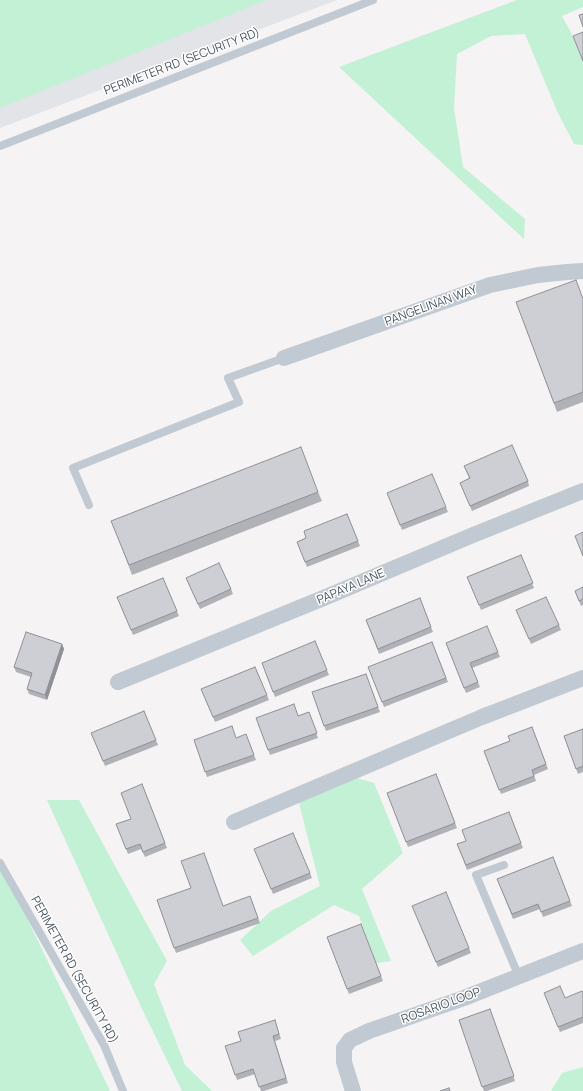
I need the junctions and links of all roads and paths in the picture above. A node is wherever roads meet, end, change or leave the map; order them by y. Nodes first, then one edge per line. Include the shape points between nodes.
1 (373, 0) edge
2 (0, 146) edge
3 (583, 271) edge
4 (284, 358) joint
5 (583, 490) edge
6 (89, 505) dead end
7 (583, 678) edge
8 (118, 682) dead end
9 (234, 822) dead end
10 (0, 864) edge
11 (504, 865) dead end
12 (583, 951) edge
13 (519, 977) junction
14 (123, 1091) edge
15 (353, 1091) edge

1 - 2 lane, PERIMETER RD (SECURITY RD)
3 - 4 street, PANGELINAN WAY via 538,275 490,285
4 - 6 lane via 228,378 239,402 73,468
5 - 8 street, PAPAYA LANE
7 - 9 street via 482,717
10 - 14 lane, PERIMETER RD (SECURITY RD) via 104,1045
11 - 13 lane via 476,875
12 - 13 street, ROSARIO LOOP
13 - 15 street, ROSARIO LOOP via 350,1040 344,1048 344,1062

